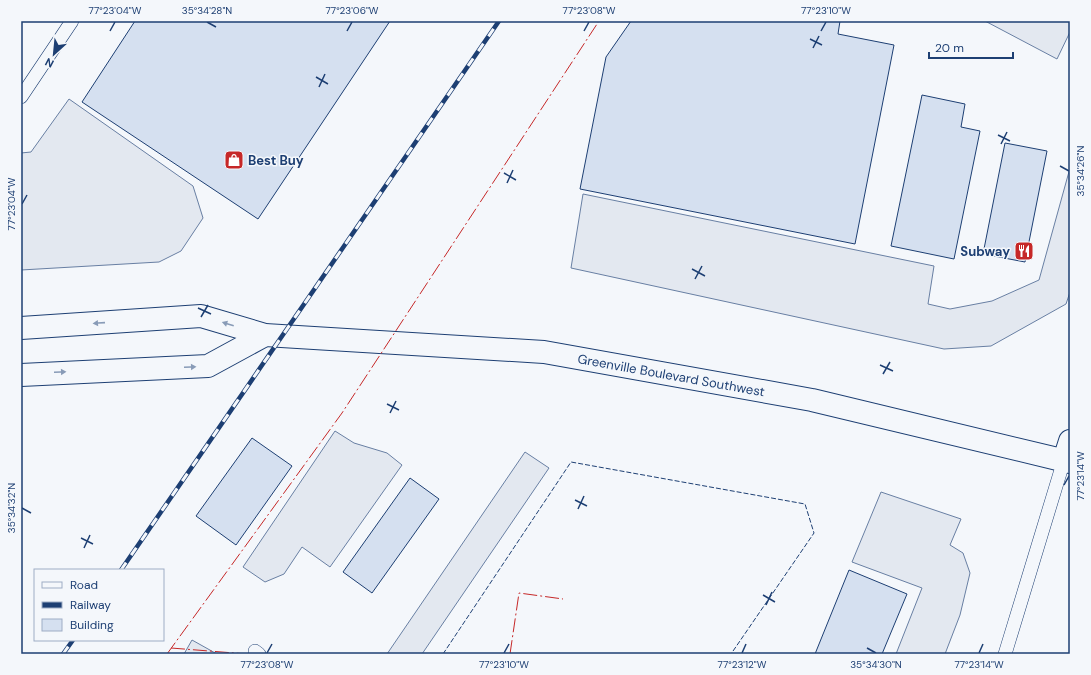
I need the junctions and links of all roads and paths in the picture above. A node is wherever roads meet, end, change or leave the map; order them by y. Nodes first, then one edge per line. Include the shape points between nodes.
1 (72, 21) edge
2 (21, 97) edge
3 (21, 328) edge
4 (265, 336) junction
5 (21, 375) edge
6 (1068, 454) edge
7 (1005, 654) edge

1 - 2 lane
4 -> 3 highway, Greenville Boulevard Southwest via 201,316
5 -> 4 highway via 208,366
4 - 6 highway, Greenville Boulevard Southwest via 544,352 812,400
6 - 7 lane

